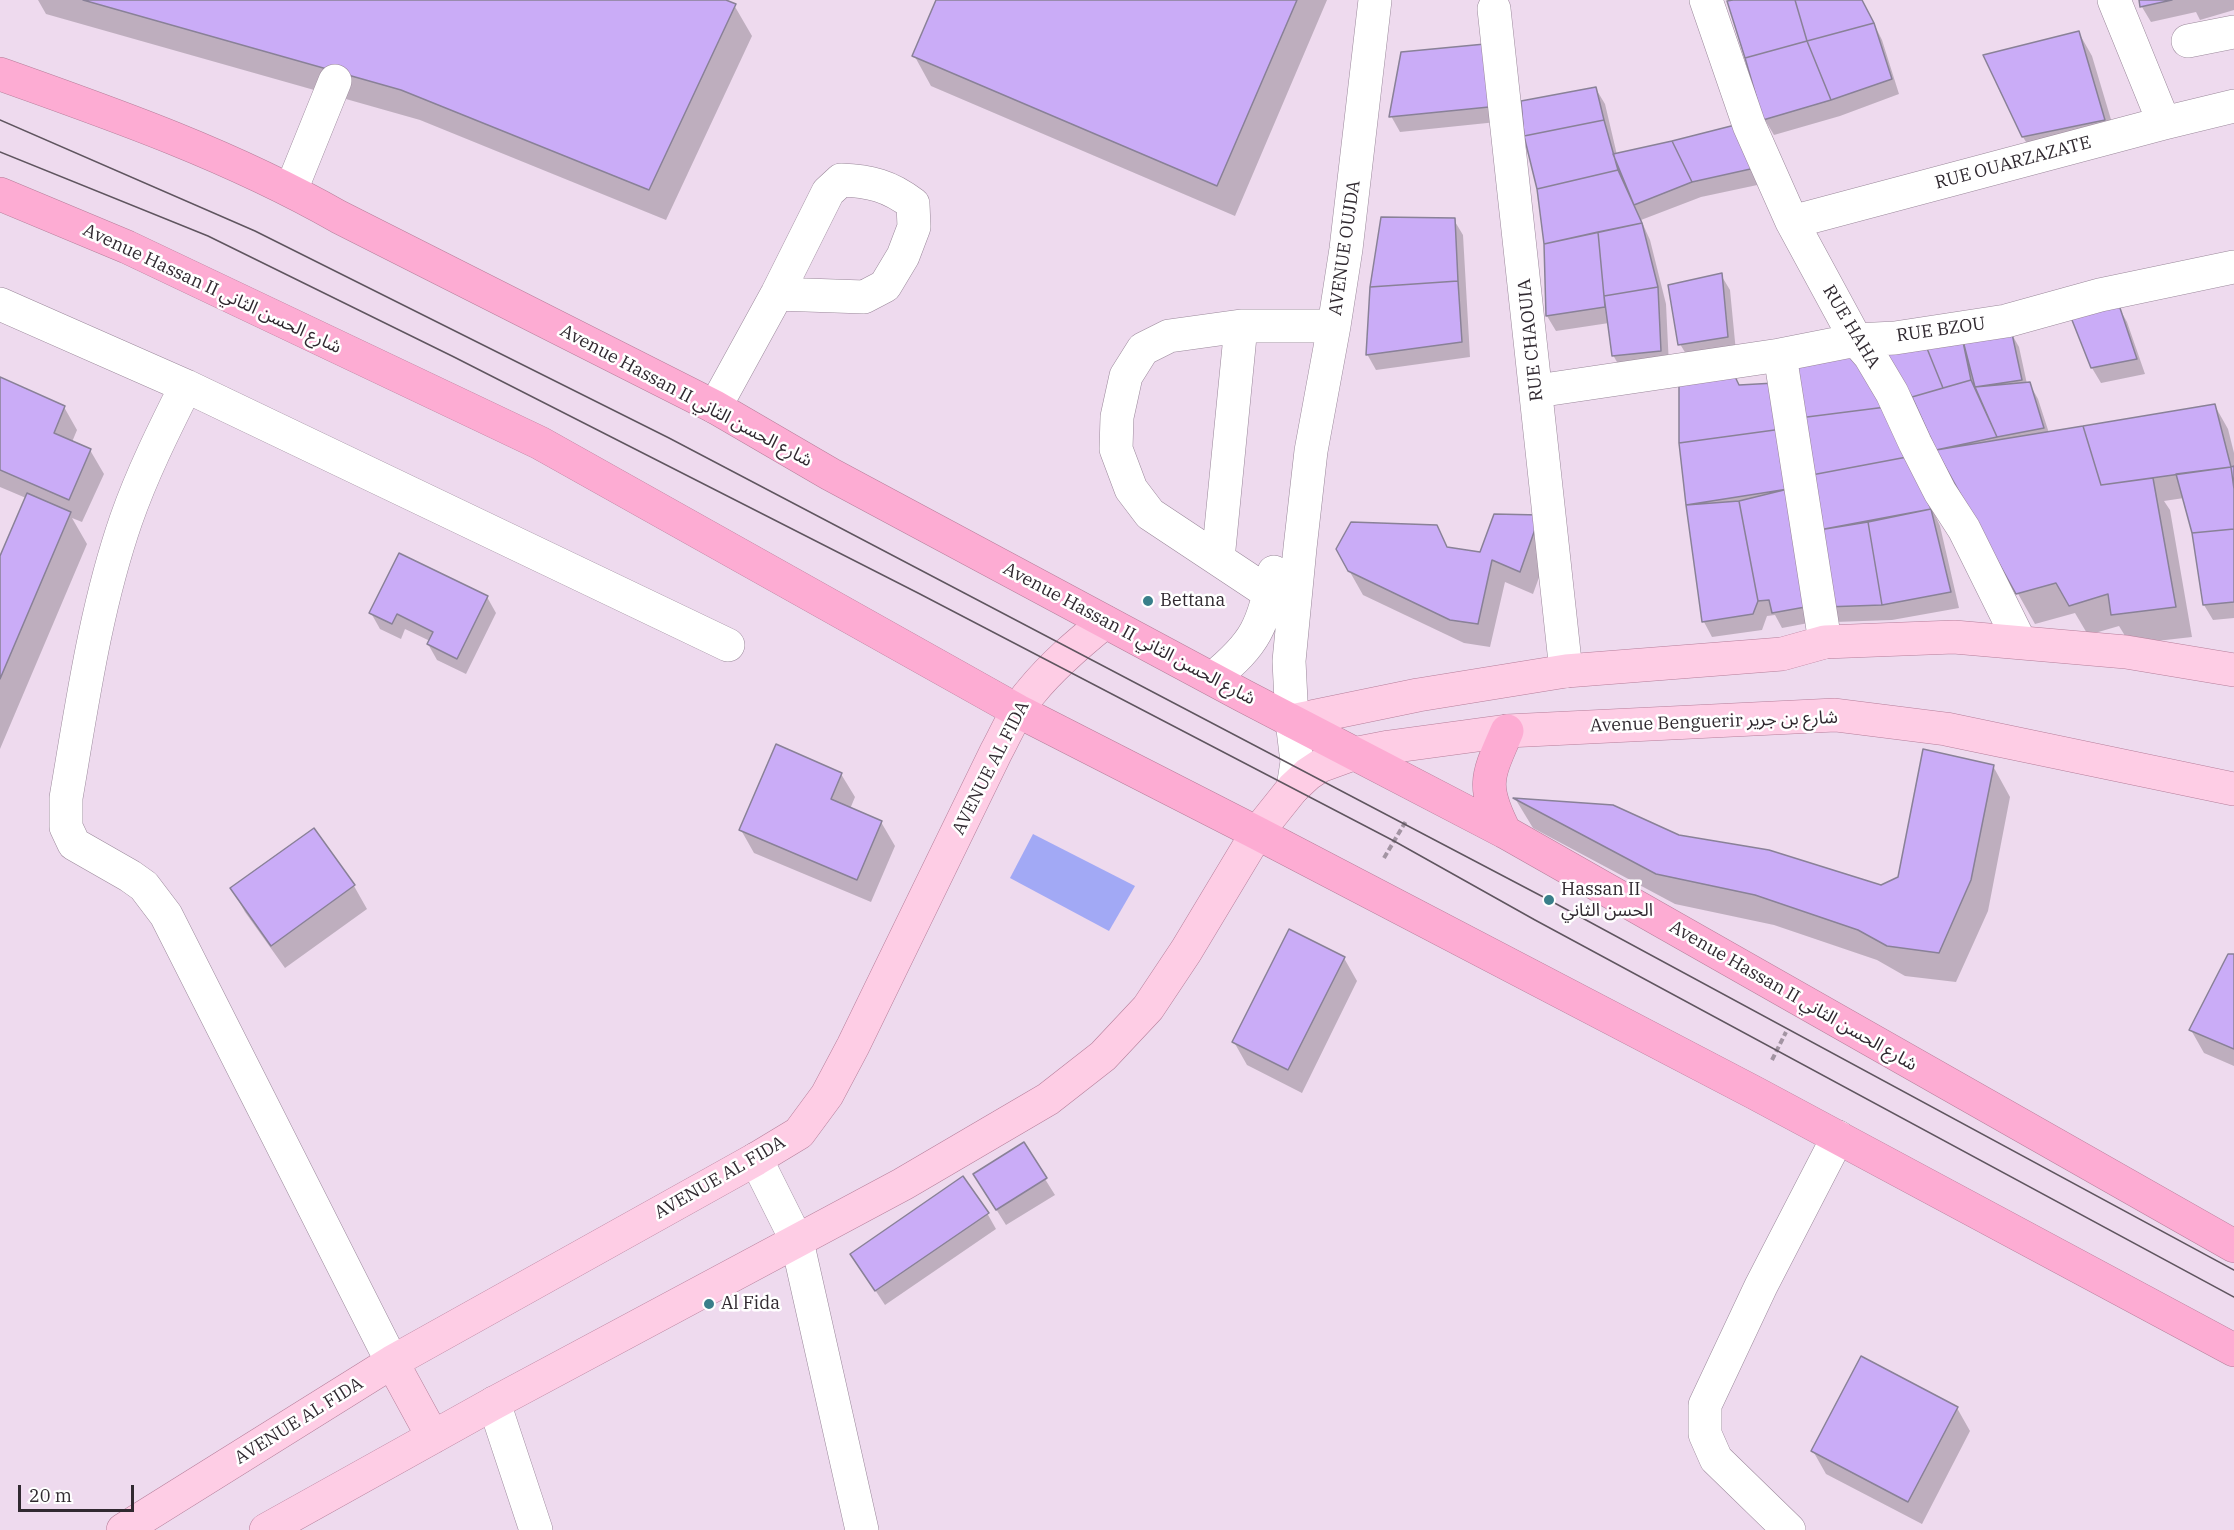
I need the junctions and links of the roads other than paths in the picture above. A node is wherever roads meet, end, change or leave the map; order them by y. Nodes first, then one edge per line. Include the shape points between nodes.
1 (1375, 0) edge
2 (1706, 0) edge
3 (2114, 0) edge
4 (1494, 9) dead end
5 (2234, 32) edge
6 (2188, 41) dead end
7 (0, 74) edge
8 (335, 81) dead end
9 (2234, 106) edge
10 (2164, 123) junction
11 (291, 190) junction
12 (0, 194) edge
13 (1792, 222) junction
14 (2234, 267) edge
15 (777, 294) dead end
16 (0, 304) edge
17 (1241, 326) junction
18 (1334, 326) junction
19 (1856, 340) junction
20 (1780, 355) junction
21 (186, 386) junction
22 (1537, 391) junction
23 (716, 408) junction
24 (1306, 495) junction
25 (1218, 559) junction
26 (1269, 593) junction
27 (1105, 622) junction
28 (1825, 642) junction
29 (2020, 642) junction
30 (728, 645) dead end
31 (2234, 670) edge
32 (1566, 671) junction
33 (1213, 678) junction
34 (1018, 711) junction
35 (1292, 721) junction
36 (1507, 731) junction
37 (1353, 754) junction
38 (1293, 788) junction
39 (2234, 789) edge
40 (1505, 832) junction
41 (1257, 833) junction
42 (1838, 1137) junction
43 (756, 1159) junction
44 (796, 1241) junction
45 (2234, 1246) edge
46 (2234, 1350) edge
47 (392, 1362) junction
48 (494, 1403) junction
49 (433, 1437) junction
50 (123, 1530) edge
51 (266, 1530) edge
52 (536, 1530) edge
53 (862, 1530) edge
54 (1789, 1530) edge

1 - 18 street, AVENUE OUJDA
2 - 13 street, RUE HAHA via 1749,125
3 - 10 street
4 - 22 street, RUE CHAOUIA
5 - 6 street
7 - 11 highway, Avenue Hassan II شارع الحسن الثاني via 173,137
8 - 11 street
9 - 10 street, RUE OUARZAZATE
10 - 13 street, RUE OUARZAZATE
11 - 23 highway, Avenue Hassan II شارع الحسن الثاني
12 - 34 highway, Avenue Hassan II شارع الحسن الثاني via 127,248 540,443
13 - 19 street, RUE HAHA
14 - 19 street, RUE BZOU via 2100,295 2006,321
15 - 23 street
16 - 21 street
17 - 18 street
17 - 25 street
17 - 25 street via 1169,336 1143,349 1126,376 1118,417 1116,449 1131,489 1150,514
18 - 24 street, AVENUE OUJDA
19 - 20 street, RUE BZOU
19 - 29 street, RUE HAHA via 1892,393
20 - 22 street, RUE BZOU
20 - 28 street
21 - 30 street
21 - 47 street via 149,462 105,590 66,798 66,827 75,844 144,886 166,915
22 - 32 street, RUE CHAOUIA
23 - 27 highway, Avenue Hassan II شارع الحسن الثاني
24 - 26 street, AVENUE OUJDA
24 - 35 street, AVENUE OUJDA via 1289,661
25 - 26 street
26 - 33 street, AVENUE OUJDA via 1255,637
27 - 33 highway, Avenue Hassan II شارع الحسن الثاني
27 - 34 main road, AVENUE AL FIDA via 1047,674
28 - 29 main road via 1954,637
28 - 32 main road via 1782,654
29 - 31 main road via 2126,652
32 - 35 main road
33 - 35 highway, Avenue Hassan II شارع الحسن الثاني
34 - 41 highway, Avenue Hassan II شارع الحسن الثاني
34 - 43 main road, AVENUE AL FIDA via 827,1095 799,1133
35 - 37 highway, Avenue Hassan II شارع الحسن الثاني
35 - 38 street, AVENUE OUJDA via 1297,762
36 - 37 main road, Avenue Benguerir شارع بن جرير
36 - 39 main road, Avenue Benguerir شارع بن جرير via 1835,714 1946,729
36 - 40 highway via 1488,787 1494,812
37 - 38 main road, Avenue Benguerir شارع بن جرير via 1320,766
37 - 40 highway, Avenue Hassan II شارع الحسن الثاني
38 - 41 main road, Avenue Benguerir شارع بن جرير
40 - 45 highway, Avenue Hassan II شارع الحسن الثاني
41 - 42 highway, Avenue Hassan II شارع الحسن الثاني
41 - 44 main road via 1148,1008 1103,1056 1048,1099
42 - 46 highway, Avenue Hassan II شارع الحسن الثاني
42 - 54 street via 1705,1406 1705,1434 1716,1459
43 - 44 street
43 - 47 main road, AVENUE AL FIDA
44 - 48 main road
44 - 53 street
47 - 49 main road
47 - 50 main road, AVENUE AL FIDA
48 - 49 main road
48 - 52 street
49 - 51 main road

